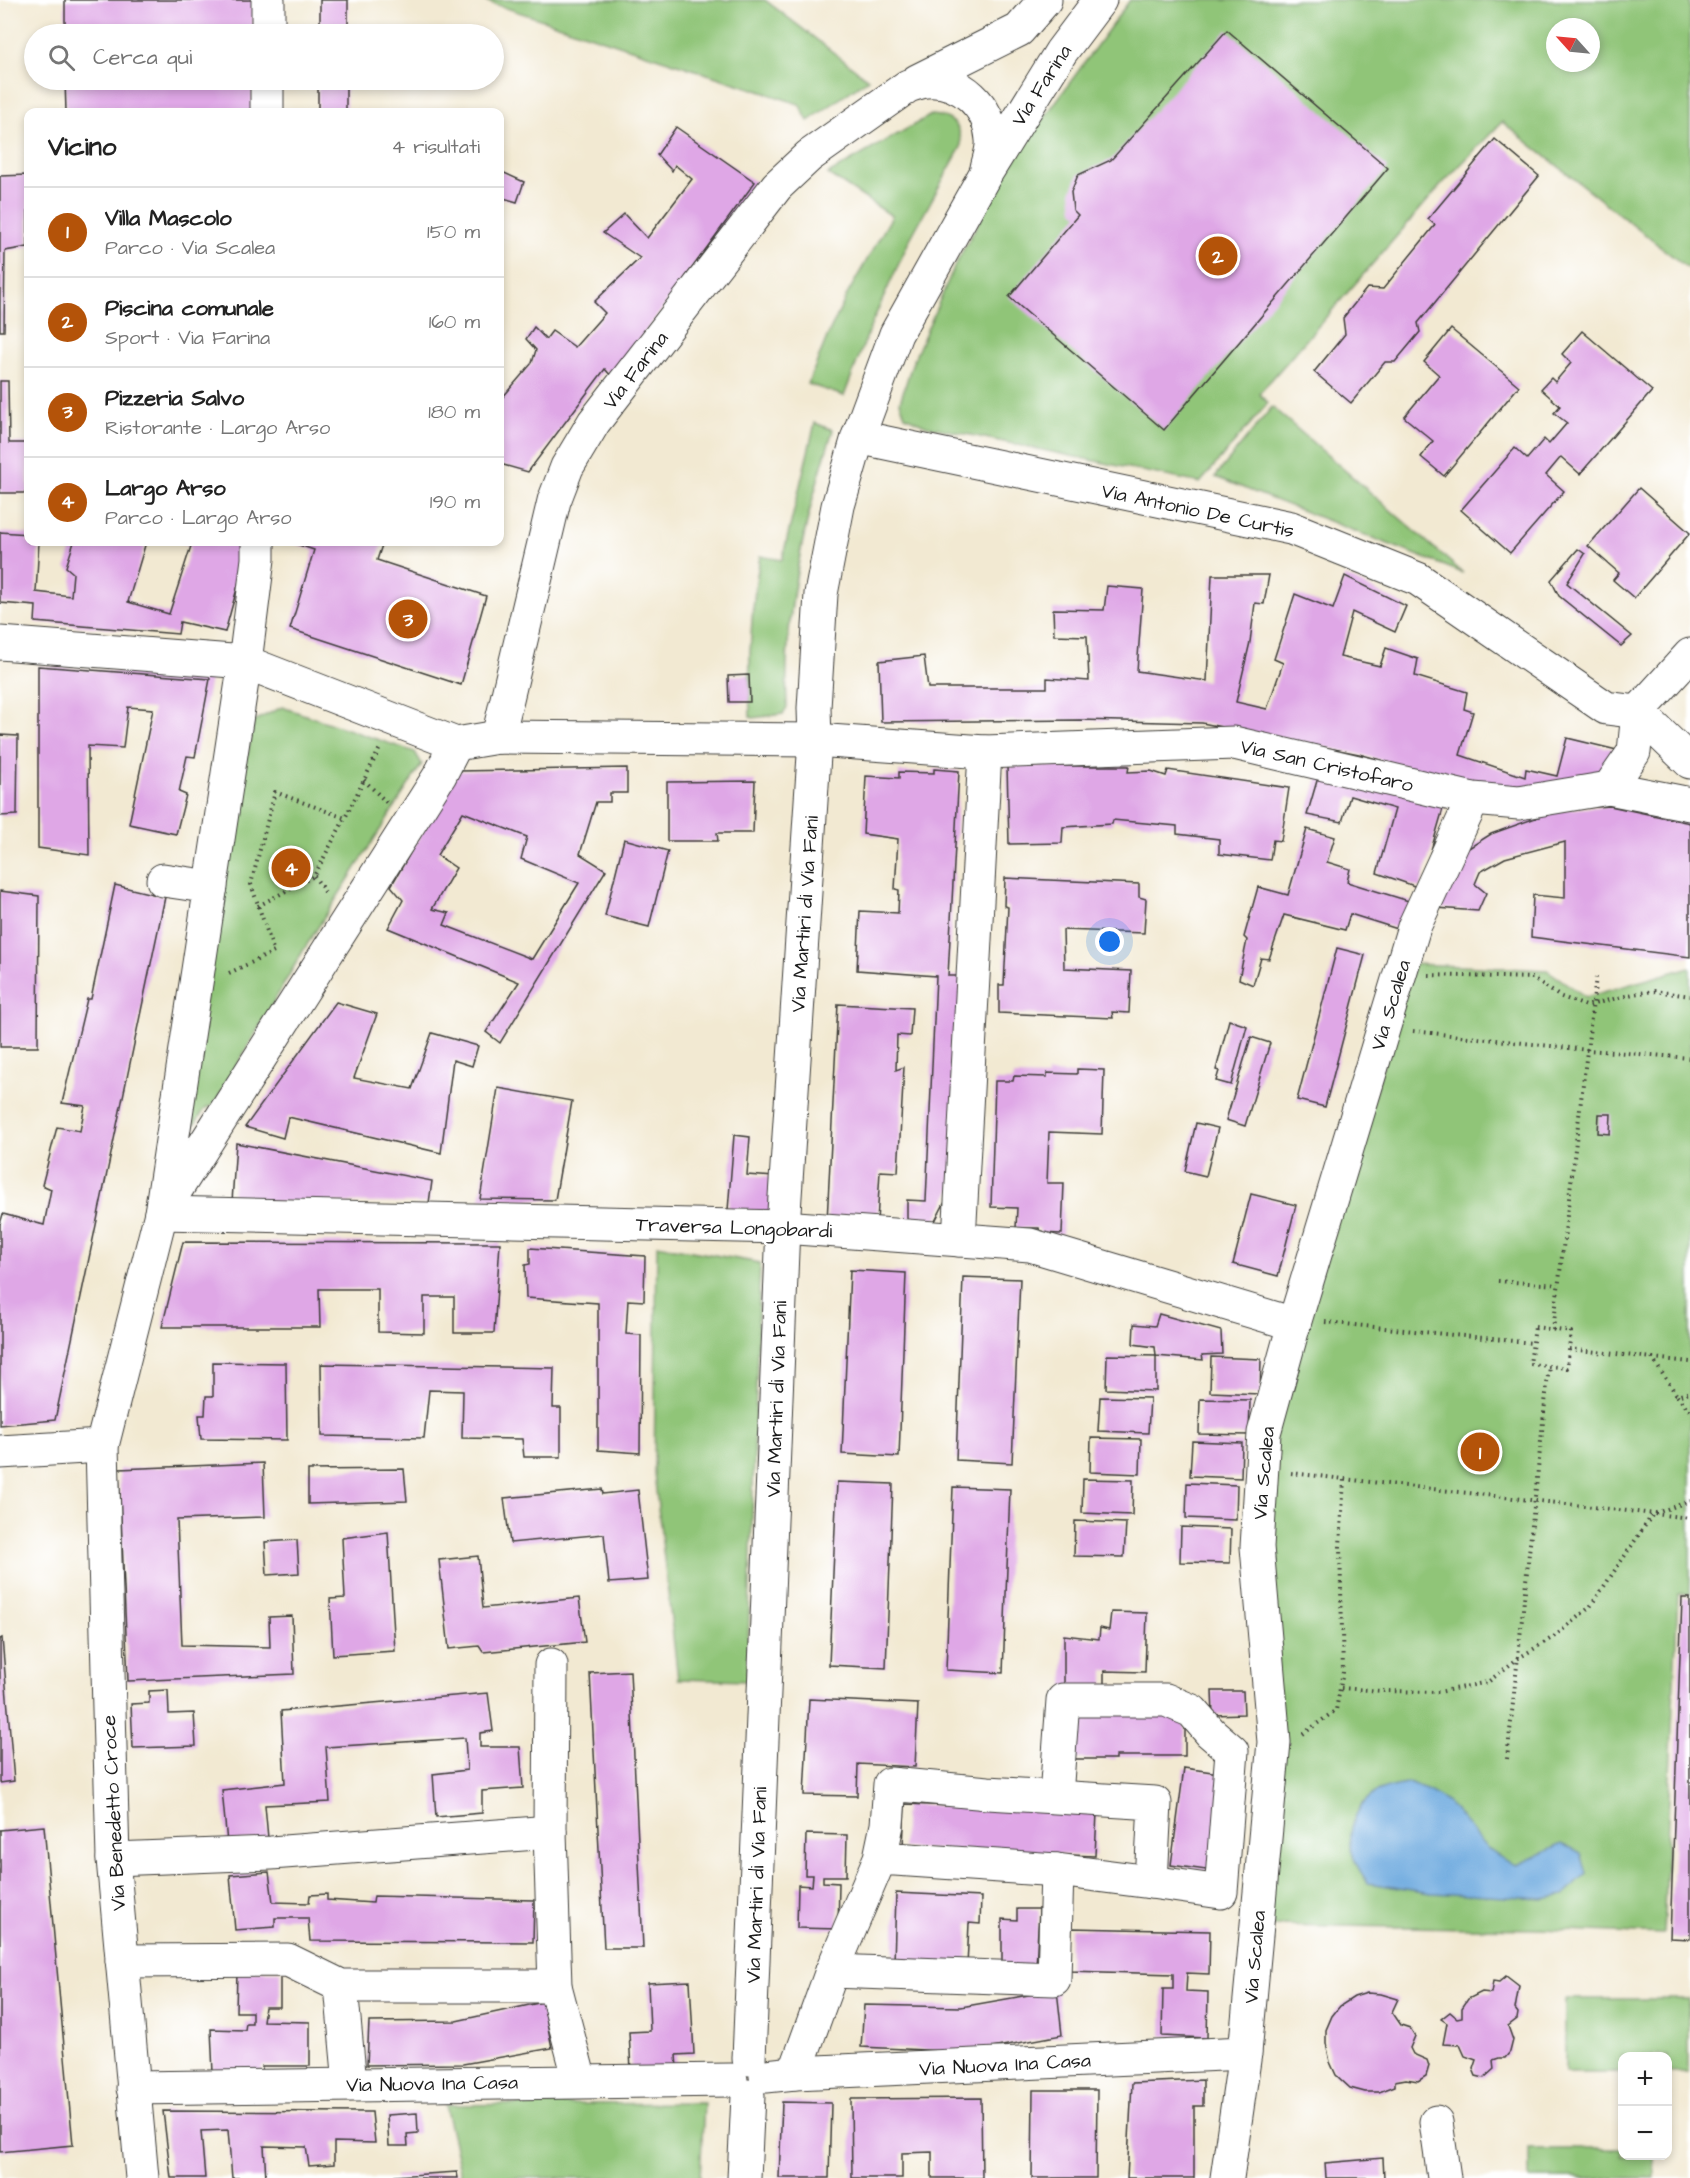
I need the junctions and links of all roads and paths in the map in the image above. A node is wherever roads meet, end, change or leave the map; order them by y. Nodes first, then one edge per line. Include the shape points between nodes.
1 (268, 0) edge
2 (1045, 0) edge
3 (1100, 0) edge
4 (268, 24) edge
5 (908, 86) junction
6 (267, 90) edge
7 (267, 108) edge
8 (986, 173) junction
9 (858, 437) junction
10 (258, 546) edge
11 (0, 643) edge
12 (1690, 654) edge
13 (245, 662) junction
14 (1638, 712) junction
15 (395, 720) junction
16 (498, 737) junction
17 (815, 740) junction
18 (456, 744) junction
19 (985, 752) junction
20 (1690, 762) edge
21 (1609, 788) junction
22 (1473, 799) junction
23 (1690, 804) edge
24 (345, 818) junction
25 (163, 880) dead end
26 (211, 887) junction
27 (258, 906) junction
28 (1421, 975) dead end
29 (1596, 977) dead end
30 (196, 989) junction
31 (1690, 996) edge
32 (1593, 1005) junction
33 (1402, 1030) dead end
34 (1587, 1050) junction
35 (1690, 1059) edge
36 (161, 1213) junction
37 (783, 1227) junction
38 (959, 1240) junction
39 (1498, 1281) dead end
40 (1558, 1285) junction
41 (1309, 1323) junction
42 (1553, 1330) junction
43 (1533, 1343) junction
44 (1569, 1349) junction
45 (1652, 1358) junction
46 (1690, 1362) edge
47 (1549, 1366) junction
48 (1690, 1392) edge
49 (1676, 1394) junction
50 (1690, 1412) edge
51 (102, 1446) junction
52 (0, 1452) edge
53 (1287, 1473) dead end
54 (1344, 1479) junction
55 (1690, 1501) edge
56 (1534, 1502) junction
57 (1653, 1514) junction
58 (1690, 1518) edge
59 (1517, 1659) junction
60 (551, 1665) dead end
61 (1341, 1688) junction
62 (1274, 1742) junction
63 (1507, 1759) dead end
64 (1056, 1796) junction
65 (550, 1832) junction
66 (880, 1858) junction
67 (112, 1859) junction
68 (1057, 1870) junction
69 (1151, 1881) junction
70 (122, 1961) junction
71 (832, 1971) junction
72 (341, 1986) junction
73 (555, 1986) junction
74 (1245, 2053) junction
75 (758, 2077) junction
76 (580, 2081) junction
77 (350, 2084) junction
78 (134, 2088) junction
79 (1436, 2122) dead end
80 (142, 2178) edge
81 (744, 2178) edge
82 (1227, 2178) edge
83 (1444, 2178) edge

1 - 4 street
2 - 5 street, Via Farina via 1019,30
3 - 8 street, Via Farina via 1061,52
5 - 8 street, Via Farina via 927,81 947,83 966,92 980,105 993,143
5 - 16 street, Via Farina via 809,156 777,186 594,422 567,467 554,501
6 - 7 street
8 - 9 street, Via Farina via 896,334
9 - 14 street, Via Antonio De Curtis via 1291,528 1418,579 1606,708
9 - 17 street, Via Farina via 838,506 821,594
10 - 13 street
11 - 13 street
12 - 14 street
13 - 15 street
13 - 26 street
14 - 20 street
14 - 21 street via 1634,752
15 - 18 street
15 - 24 path
16 - 17 street, Via San Cristofaro
16 - 18 street, Via San Cristofaro
17 - 19 street, Via San Cristofaro
17 - 37 street, Via Martiri di Via Fani
18 - 36 street via 434,785
19 - 22 street, Via San Cristofaro via 1234,743
19 - 38 street
21 - 22 street, Via San Cristofaro via 1519,803
21 - 23 street
22 - 41 street, Via Scalea via 1414,927
24 - 27 path via 314,876
24 - 27 path via 275,792 251,884
25 - 26 street
26 - 30 street
27 - 30 path via 274,952
28 - 32 path via 1533,978 1559,996
29 - 32 path
30 - 36 street
31 - 32 path via 1654,991
32 - 34 path
33 - 34 path
34 - 35 path
34 - 40 path
36 - 37 street, Traversa Longobardi
36 - 51 street, Via Benedetto Croce
37 - 38 street, Traversa Longobardi
37 - 75 street, Via Martiri di Via Fani
38 - 41 street, Traversa Longobardi via 1030,1245
39 - 40 path
40 - 42 path
41 - 43 path
41 - 62 street, Via Scalea via 1264,1432 1257,1547
42 - 43 path via 1535,1327
42 - 44 path via 1571,1332
43 - 47 path via 1530,1364
44 - 45 path
44 - 47 path via 1567,1368
45 - 46 path
45 - 49 path
47 - 56 path
48 - 49 path
49 - 50 path
51 - 52 street
51 - 67 street, Via Benedetto Croce
53 - 54 path
54 - 56 path
54 - 61 path via 1340,1546
55 - 57 path
56 - 57 path
56 - 59 path
57 - 58 path
57 - 59 path via 1590,1607 1555,1636
59 - 61 path via 1488,1682 1440,1692
59 - 63 path
60 - 65 street
61 - 62 path via 1336,1710 1285,1747
62 - 74 street, Via Scalea
64 - 66 street via 890,1784
64 - 69 street via 1155,1803
64 - 69 street via 1063,1700 1166,1700 1192,1712 1232,1751 1221,1892
65 - 67 street via 271,1853
65 - 73 street
66 - 68 street
66 - 71 street
67 - 70 street, Via Benedetto Croce
68 - 69 street
68 - 71 street via 1054,1979
70 - 72 street via 288,1960
70 - 78 street, Via Benedetto Croce
71 - 75 street
72 - 73 street
72 - 77 street
73 - 76 street
74 - 75 street, Via Nuova Ina Casa
74 - 82 street, Via Scalea
75 - 76 street, Via Nuova Ina Casa
75 - 81 street, Via Martiri di Via Fani
76 - 77 street, Via Nuova Ina Casa
77 - 78 street, Via Nuova Ina Casa
78 - 80 street, Via Benedetto Croce
79 - 83 street

